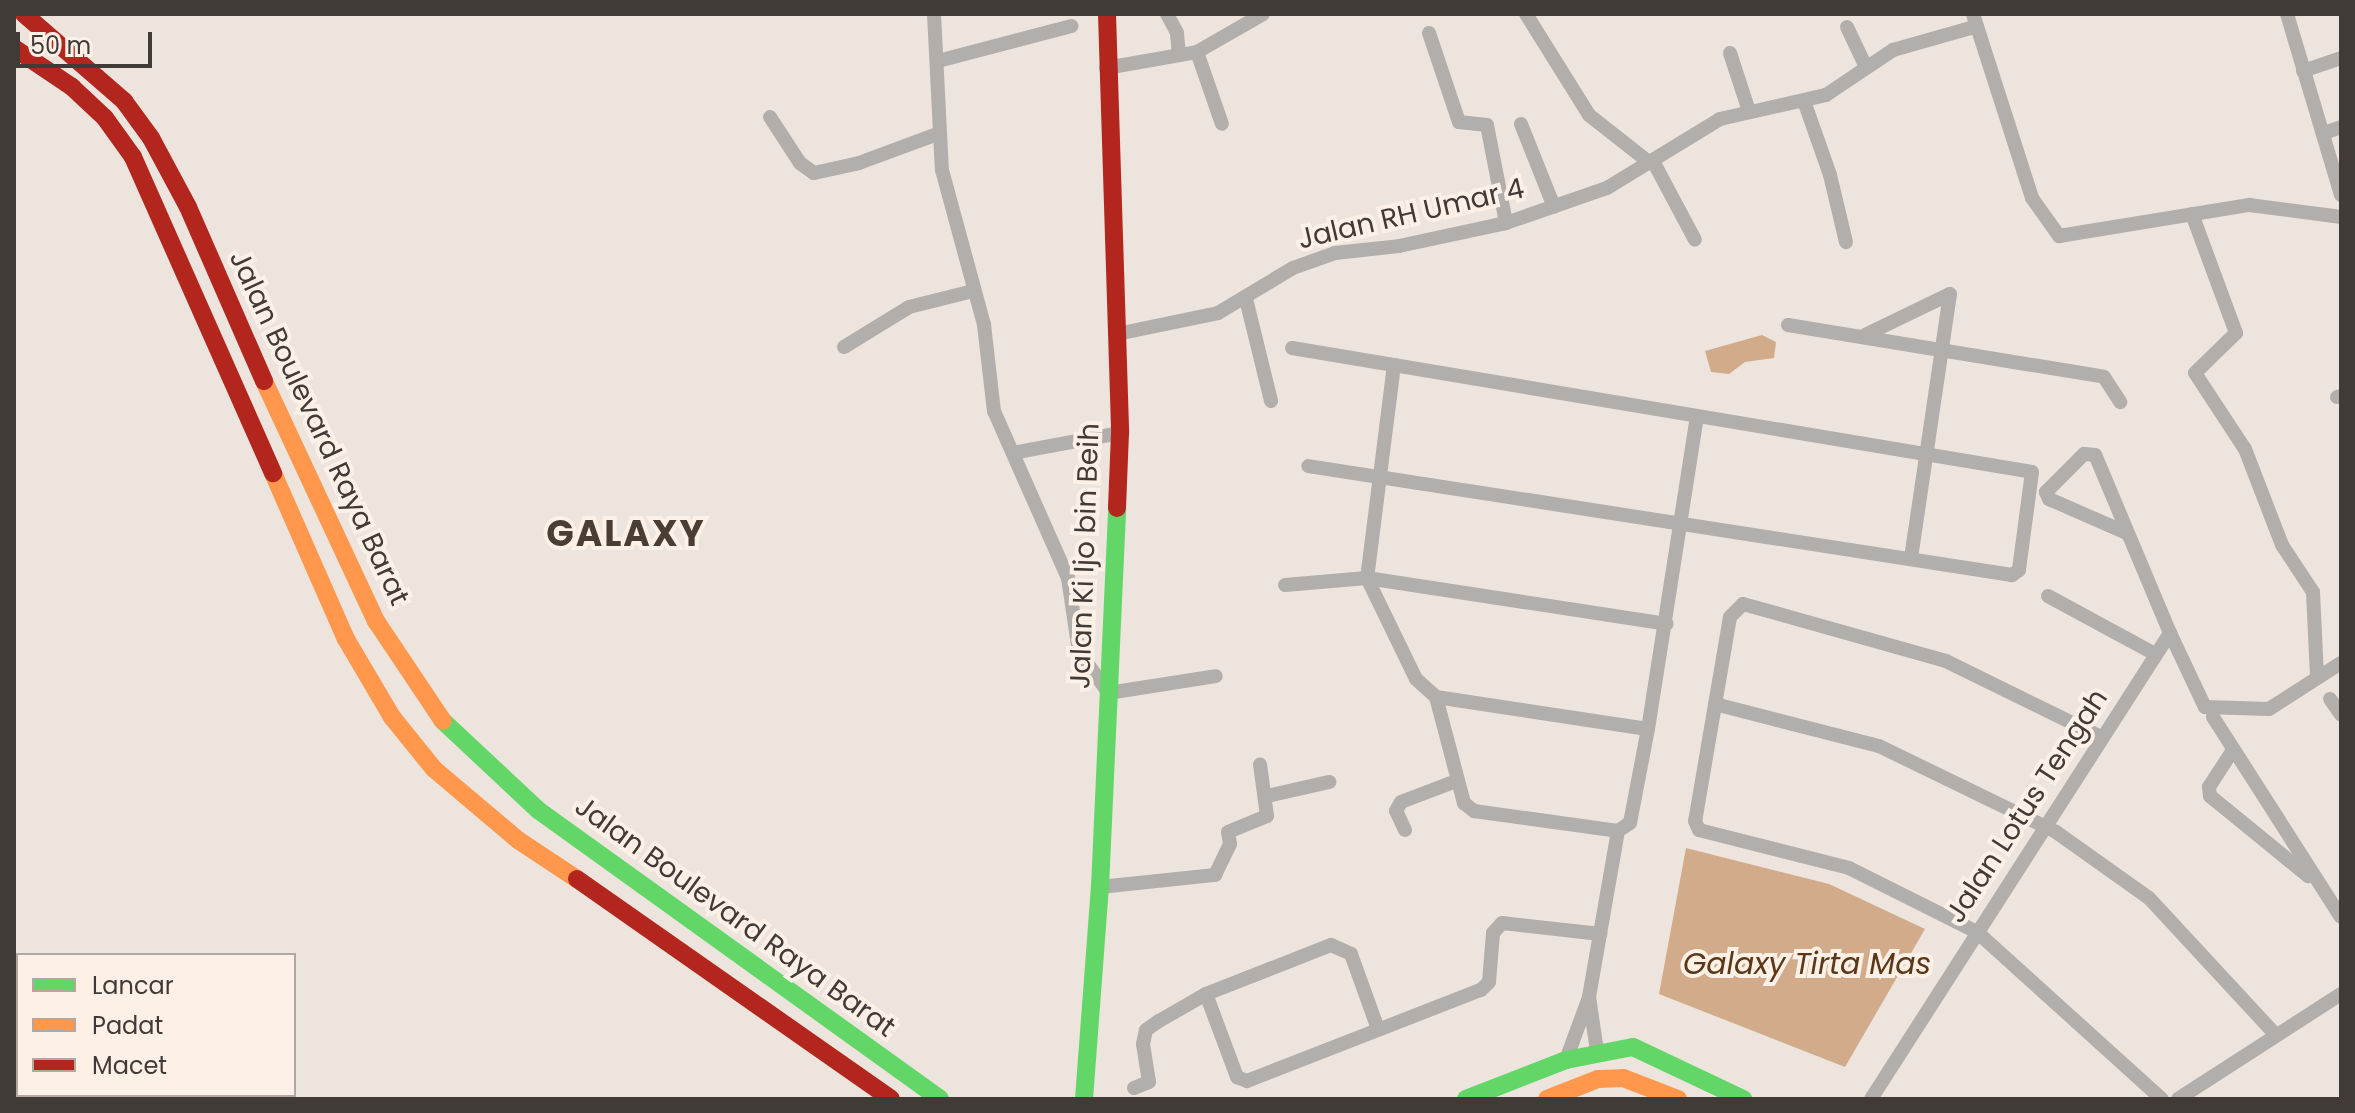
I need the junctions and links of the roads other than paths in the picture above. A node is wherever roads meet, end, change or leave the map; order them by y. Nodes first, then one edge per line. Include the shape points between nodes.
1 (934, 14) edge
2 (1107, 14) edge
3 (1167, 14) edge
4 (1263, 14) edge
5 (1526, 14) edge
6 (2287, 14) edge
7 (26, 15) edge
8 (1975, 20) edge
9 (1071, 26) dead end
10 (1847, 27) dead end
11 (1429, 33) dead end
12 (14, 48) edge
13 (1197, 52) junction
14 (1730, 53) dead end
15 (1179, 55) junction
16 (2341, 58) edge
17 (938, 61) junction
18 (1865, 65) junction
19 (1106, 68) junction
20 (2303, 71) junction
21 (1804, 101) junction
22 (1749, 111) junction
23 (770, 117) dead end
24 (1222, 124) dead end
25 (1521, 124) dead end
26 (2341, 127) edge
27 (940, 133) junction
28 (2324, 133) junction
29 (1651, 162) junction
30 (2340, 186) edge
31 (188, 207) junction
32 (1554, 207) junction
33 (2192, 214) junction
34 (2341, 217) edge
35 (162, 218) junction
36 (1506, 223) junction
37 (1695, 240) dead end
38 (1846, 242) dead end
39 (973, 291) junction
40 (1246, 299) junction
41 (1788, 325) dead end
42 (1117, 334) junction
43 (1865, 335) junction
44 (844, 347) dead end
45 (1292, 348) dead end
46 (1941, 348) junction
47 (1394, 365) junction
48 (1271, 401) dead end
49 (2120, 402) dead end
50 (1697, 417) junction
51 (1120, 433) junction
52 (1013, 453) junction
53 (1925, 457) junction
54 (1308, 466) dead end
55 (1380, 475) junction
56 (1680, 523) junction
57 (2127, 533) junction
58 (1911, 558) junction
59 (1367, 578) junction
60 (1285, 585) dead end
61 (2048, 596) dead end
62 (1666, 624) junction
63 (2170, 633) junction
64 (2155, 654) junction
65 (2341, 663) edge
66 (1216, 676) dead end
67 (2317, 678) junction
68 (1108, 692) junction
69 (1436, 697) junction
70 (2330, 699) dead end
71 (1715, 704) junction
72 (2209, 712) junction
73 (2341, 715) edge
74 (1648, 729) junction
75 (2101, 737) junction
76 (2233, 750) junction
77 (1260, 764) dead end
78 (1456, 781) junction
79 (1329, 782) dead end
80 (1267, 796) junction
81 (2045, 827) junction
82 (1405, 830) dead end
83 (1618, 831) junction
84 (2318, 884) junction
85 (1100, 887) junction
86 (2341, 917) edge
87 (1977, 932) junction
88 (1600, 934) junction
89 (724, 942) junction
90 (708, 966) junction
91 (1206, 994) junction
92 (2341, 994) edge
93 (1589, 997) junction
94 (1378, 1029) junction
95 (2276, 1035) junction
96 (1597, 1051) junction
97 (1566, 1060) junction
98 (1134, 1088) dead end
99 (891, 1099) edge
100 (940, 1099) edge
101 (1084, 1099) edge
102 (1466, 1099) edge
103 (1547, 1099) edge
104 (1678, 1099) edge
105 (1743, 1099) edge
106 (1871, 1099) edge
107 (2162, 1099) edge
108 (2178, 1099) edge

1 - 17 street
2 - 19 main road, Jalan Ki Ijo bin Beih
3 - 15 street via 1177,33
4 - 13 street
5 - 29 street via 1589,115
6 - 20 street
7 - 31 main road, Jalan Boulevard Raya Barat via 124,101
8 - 18 street, Jalan RH Umar 4
8 - 33 street via 2018,160 2051,231 2071,236
9 - 17 street
10 - 18 street
11 - 36 street via 1459,122 1487,125
12 - 35 main road, Jalan Boulevard Raya Barat via 72,87 105,118 133,157
13 - 15 street
13 - 24 street
14 - 22 street
15 - 19 street
16 - 20 street
17 - 27 street
18 - 21 street, Jalan RH Umar 4 via 1826,95
19 - 42 main road, Jalan Ki Ijo bin Beih
20 - 28 street
21 - 22 street, Jalan RH Umar 4
21 - 38 street
22 - 29 street, Jalan RH Umar 4 via 1709,124
23 - 27 street via 800,163 814,173 859,163
25 - 32 street
26 - 28 street
27 - 39 street via 942,170
28 - 30 street
29 - 32 street, Jalan RH Umar 4 via 1607,188
29 - 37 street
31 - 35 main road
31 - 89 main road, Jalan Boulevard Raya Barat via 323,515 376,621 425,698 538,810
32 - 36 street, Jalan RH Umar 4
33 - 34 street via 2269,204
33 - 67 street via 2236,330 2234,339 2195,373 2245,449 2282,545 2313,592
35 - 90 main road, Jalan Boulevard Raya Barat via 346,639 392,717 434,769 518,840
36 - 40 street, Jalan RH Umar 4 via 1399,246 1335,253 1293,268
39 - 44 street via 909,307
39 - 52 street via 988,344 989,393
40 - 42 street, Jalan RH Umar 4 via 1190,322
40 - 48 street
41 - 43 street
42 - 51 main road, Jalan Ki Ijo bin Beih
43 - 46 street
43 - 46 street via 1948,292
45 - 47 street
46 - 49 street via 2104,377
46 - 53 street
47 - 50 street
47 - 55 street
50 - 53 street
50 - 56 street
51 - 52 street
51 - 68 main road, Jalan Ki Ijo bin Beih
52 - 68 street via 1068,578 1079,652
53 - 58 street
53 - 58 street via 2032,472 2019,570 2012,575
54 - 55 street
55 - 56 street
55 - 59 street
56 - 58 street
56 - 62 street
57 - 57 street via 2093,453 2084,454 2046,492 2049,499
57 - 63 street
59 - 60 street
59 - 62 street
59 - 69 street via 1416,679
61 - 64 street
62 - 74 street
63 - 64 street, Jalan Lotus Tengah
63 - 72 street
64 - 75 street, Jalan Lotus Tengah
65 - 67 street
66 - 68 street
67 - 72 street via 2265,711
68 - 85 main road, Jalan Ki Ijo bin Beih
69 - 74 street
69 - 78 street
70 - 73 street
71 - 75 street via 1730,617 1743,604 1946,661
71 - 81 street via 1879,746
71 - 87 street via 1695,821 1699,830 1849,868
72 - 76 street
74 - 83 street via 1630,823
75 - 81 street, Jalan Lotus Tengah
76 - 84 street
76 - 84 street via 2209,787 2210,796
77 - 80 street
78 - 82 street via 1401,802 1396,811
78 - 83 street via 1464,803 1474,811
79 - 80 street
80 - 85 street via 1267,816 1228,832 1230,844 1215,875
81 - 87 street, Jalan Lotus Tengah
81 - 95 street via 2149,898
83 - 88 street
84 - 86 street
85 - 101 main road, Jalan Ki Ijo bin Beih
87 - 106 street, Jalan Lotus Tengah
87 - 107 street
88 - 93 street
88 - 94 street via 1502,923 1493,933 1484,988
89 - 90 main road
89 - 100 main road, Jalan Boulevard Raya Barat
90 - 99 main road, Jalan Boulevard Raya Barat
91 - 94 street via 1331,945 1346,947
91 - 94 street via 1237,1077 1247,1081
91 - 98 street via 1146,1030 1143,1044 1151,1075 1145,1085
92 - 95 street
93 - 96 street
93 - 97 street
95 - 108 street
96 - 97 main road
96 - 105 main road via 1633,1047
97 - 102 main road
103 - 104 main road via 1598,1079 1623,1078

